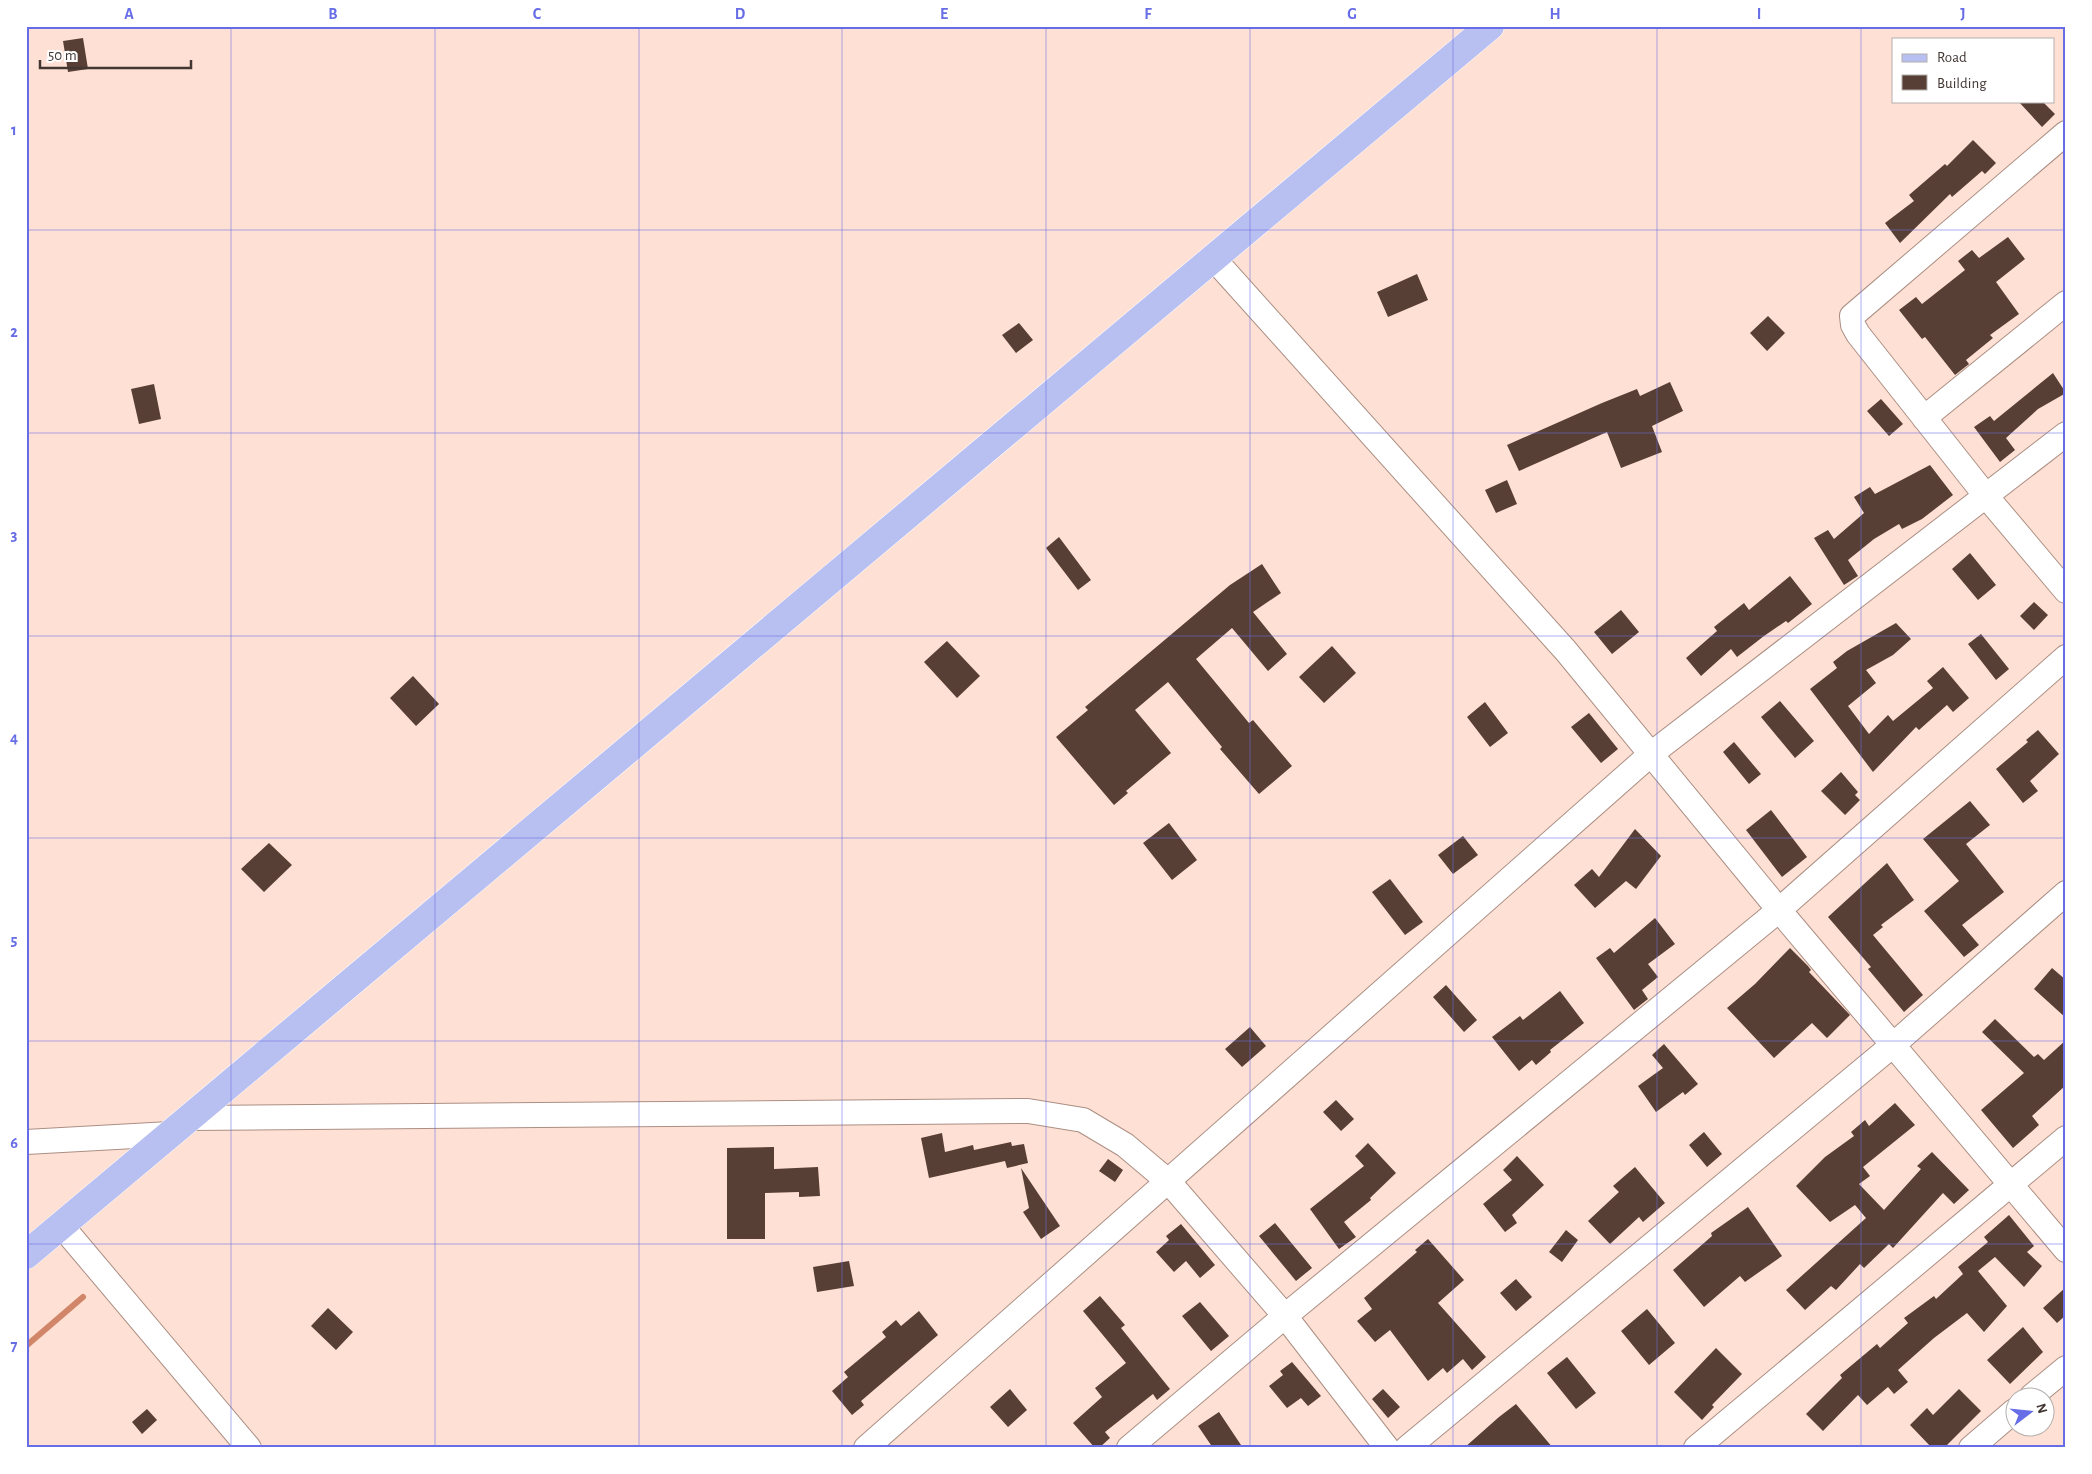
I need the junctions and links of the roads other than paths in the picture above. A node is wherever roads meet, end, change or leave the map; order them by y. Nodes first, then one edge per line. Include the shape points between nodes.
1 (1490, 26) edge
2 (2066, 133) edge
3 (1214, 259) junction
4 (2066, 303) edge
5 (1924, 418) junction
6 (2066, 434) edge
7 (1986, 496) junction
8 (2066, 591) edge
9 (2066, 657) edge
10 (1651, 754) junction
11 (2066, 893) edge
12 (1779, 910) junction
13 (1893, 1045) junction
14 (180, 1126) junction
15 (2066, 1138) edge
16 (26, 1142) edge
17 (1169, 1182) junction
18 (2010, 1184) junction
19 (61, 1225) junction
20 (2066, 1250) edge
21 (26, 1255) edge
22 (1285, 1316) junction
23 (2066, 1368) edge
24 (2044, 1386) edge
25 (2004, 1420) edge
26 (880, 1443) edge
27 (249, 1448) edge
28 (1128, 1448) edge
29 (1387, 1448) edge
30 (1407, 1448) edge
31 (1696, 1448) edge
32 (1971, 1448) edge

1 - 3 main road
2 - 5 street via 1852,316 1852,325 1858,334
3 - 10 street via 1566,651
3 - 14 main road
4 - 5 street
5 - 7 street
6 - 7 street
7 - 8 street
7 - 10 street
9 - 12 street
10 - 12 street
10 - 17 street
11 - 13 street
12 - 13 street
12 - 22 street
13 - 18 street
13 - 30 street
14 - 16 street
14 - 17 street via 1028,1111 1083,1120 1125,1145
14 - 19 main road
15 - 18 street
17 - 22 street
17 - 26 street
18 - 20 street
18 - 31 street
19 - 21 main road
19 - 27 street
22 - 28 street
22 - 29 street
23 - 24 street
25 - 32 street

